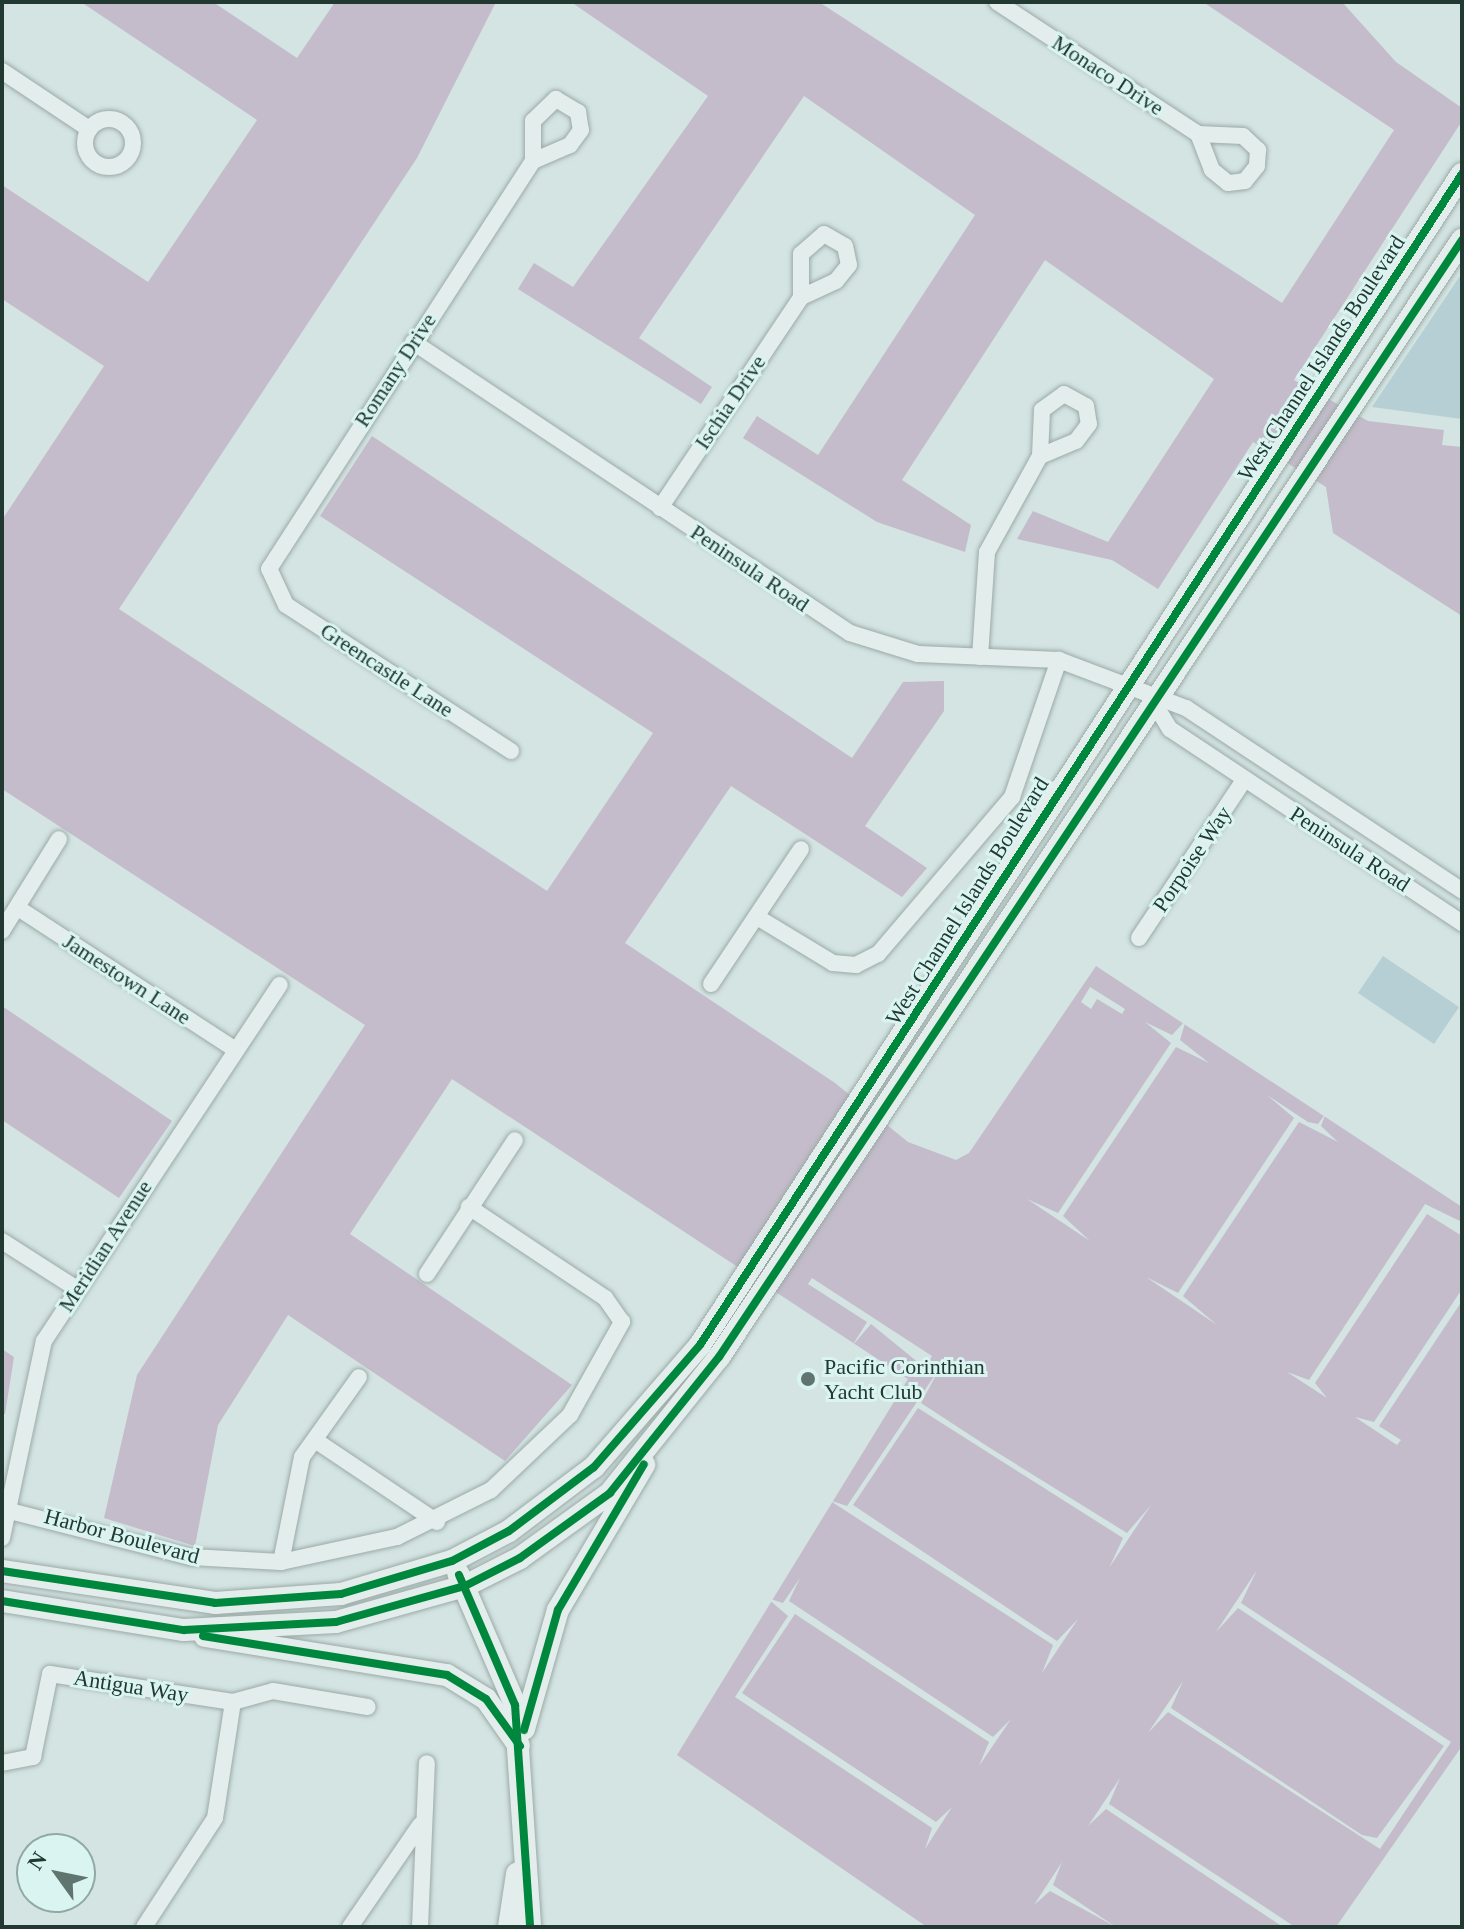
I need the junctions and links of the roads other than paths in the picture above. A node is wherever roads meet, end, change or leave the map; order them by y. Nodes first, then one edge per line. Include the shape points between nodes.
1 (997, 2) edge
2 (1023, 9) edge
3 (2, 71) edge
4 (89, 129) dead end
5 (1198, 134) dead end
6 (533, 161) dead end
7 (1462, 174) edge
8 (1462, 240) edge
9 (801, 297) dead end
10 (413, 342) junction
11 (1040, 456) dead end
12 (660, 508) junction
13 (270, 583) joint
14 (980, 657) junction
15 (1059, 660) junction
16 (1126, 687) junction
17 (1153, 701) junction
18 (511, 751) dead end
19 (1244, 780) junction
20 (1354, 819) junction
21 (59, 839) dead end
22 (1339, 842) junction
23 (801, 849) dead end
24 (1462, 891) edge
25 (18, 908) junction
26 (757, 917) junction
27 (1462, 923) edge
28 (2, 931) edge
29 (1139, 938) dead end
30 (711, 984) dead end
31 (280, 985) dead end
32 (236, 1050) junction
33 (515, 1140) dead end
34 (469, 1207) junction
35 (2, 1241) edge
36 (427, 1274) dead end
37 (77, 1289) junction
38 (709, 1351) junction
39 (359, 1377) dead end
40 (315, 1440) junction
41 (648, 1453) junction
42 (4, 1510) edge
43 (437, 1522) junction
44 (2, 1538) edge
45 (452, 1561) junction
46 (281, 1562) junction
47 (2, 1571) edge
48 (465, 1586) junction
49 (2, 1601) edge
50 (184, 1630) junction
51 (233, 1702) junction
52 (368, 1707) dead end
53 (520, 1746) junction
54 (2, 1763) edge
55 (427, 1763) dead end
56 (420, 1825) junction
57 (522, 1854) junction
58 (144, 1927) edge
59 (350, 1927) edge
60 (420, 1927) edge
61 (509, 1927) edge
62 (530, 1927) edge

1 - 2 street, Monaco Drive
2 - 5 street, Monaco Drive
3 - 4 street
6 - 10 street, Romany Drive
7 - 16 main road, West Channel Islands Boulevard
8 - 17 main road, West Channel Islands Boulevard
9 - 12 street, Ischia Drive
10 - 12 street, Peninsula Road
10 - 13 street, Romany Drive via 275,551
11 - 14 street via 987,552
12 - 14 street, Peninsula Road via 850,633 918,654
13 - 18 street, Greencastle Lane via 286,605
14 - 15 street, Peninsula Road
15 - 16 street, Peninsula Road
15 - 26 street via 1012,797 878,954 837,964
16 - 17 street, Peninsula Road
16 - 38 main road, West Channel Islands Boulevard
17 - 19 street, Peninsula Road via 1170,729
17 - 20 street, Peninsula Road via 1186,708
17 - 38 main road, West Channel Islands Boulevard via 928,1042
19 - 22 street, Peninsula Road
19 - 29 street, Porpoise Way
20 - 22 street
20 - 24 street, Peninsula Road
21 - 25 street
22 - 27 street, Peninsula Road
23 - 26 street
25 - 28 street
25 - 32 street, Jamestown Lane
26 - 30 street
31 - 32 street, Meridian Avenue
32 - 37 street, Meridian Avenue
33 - 34 street
34 - 36 street
34 - 43 street, Harbor Boulevard via 605,1298 622,1322 607,1359 542,1446
35 - 37 street
37 - 42 street, Meridian Avenue via 33,1369
38 - 41 main road, West Channel Islands Boulevard
38 - 45 main road, West Channel Islands Boulevard via 594,1467 509,1531
39 - 40 street
40 - 43 street
40 - 46 street via 295,1475
41 - 48 main road, West Channel Islands Boulevard via 560,1531
41 - 53 main road via 558,1610
42 - 44 street, Meridian Avenue
42 - 46 street, Harbor Boulevard via 191,1557
43 - 46 street, Harbor Boulevard via 340,1554
45 - 47 main road, West Channel Islands Boulevard via 394,1583 286,1604 215,1603
45 - 48 main road
48 - 50 main road, West Channel Islands Boulevard via 336,1622
48 - 53 main road via 508,1679
49 - 50 main road
50 - 53 main road via 239,1647 447,1675 486,1699
51 - 52 street, Antigua Way via 273,1691
51 - 54 street, Antigua Way via 50,1674 33,1757
51 - 58 street via 215,1818
53 - 57 main road
55 - 56 street
56 - 59 street
56 - 60 street
57 - 61 main road
57 - 62 main road

